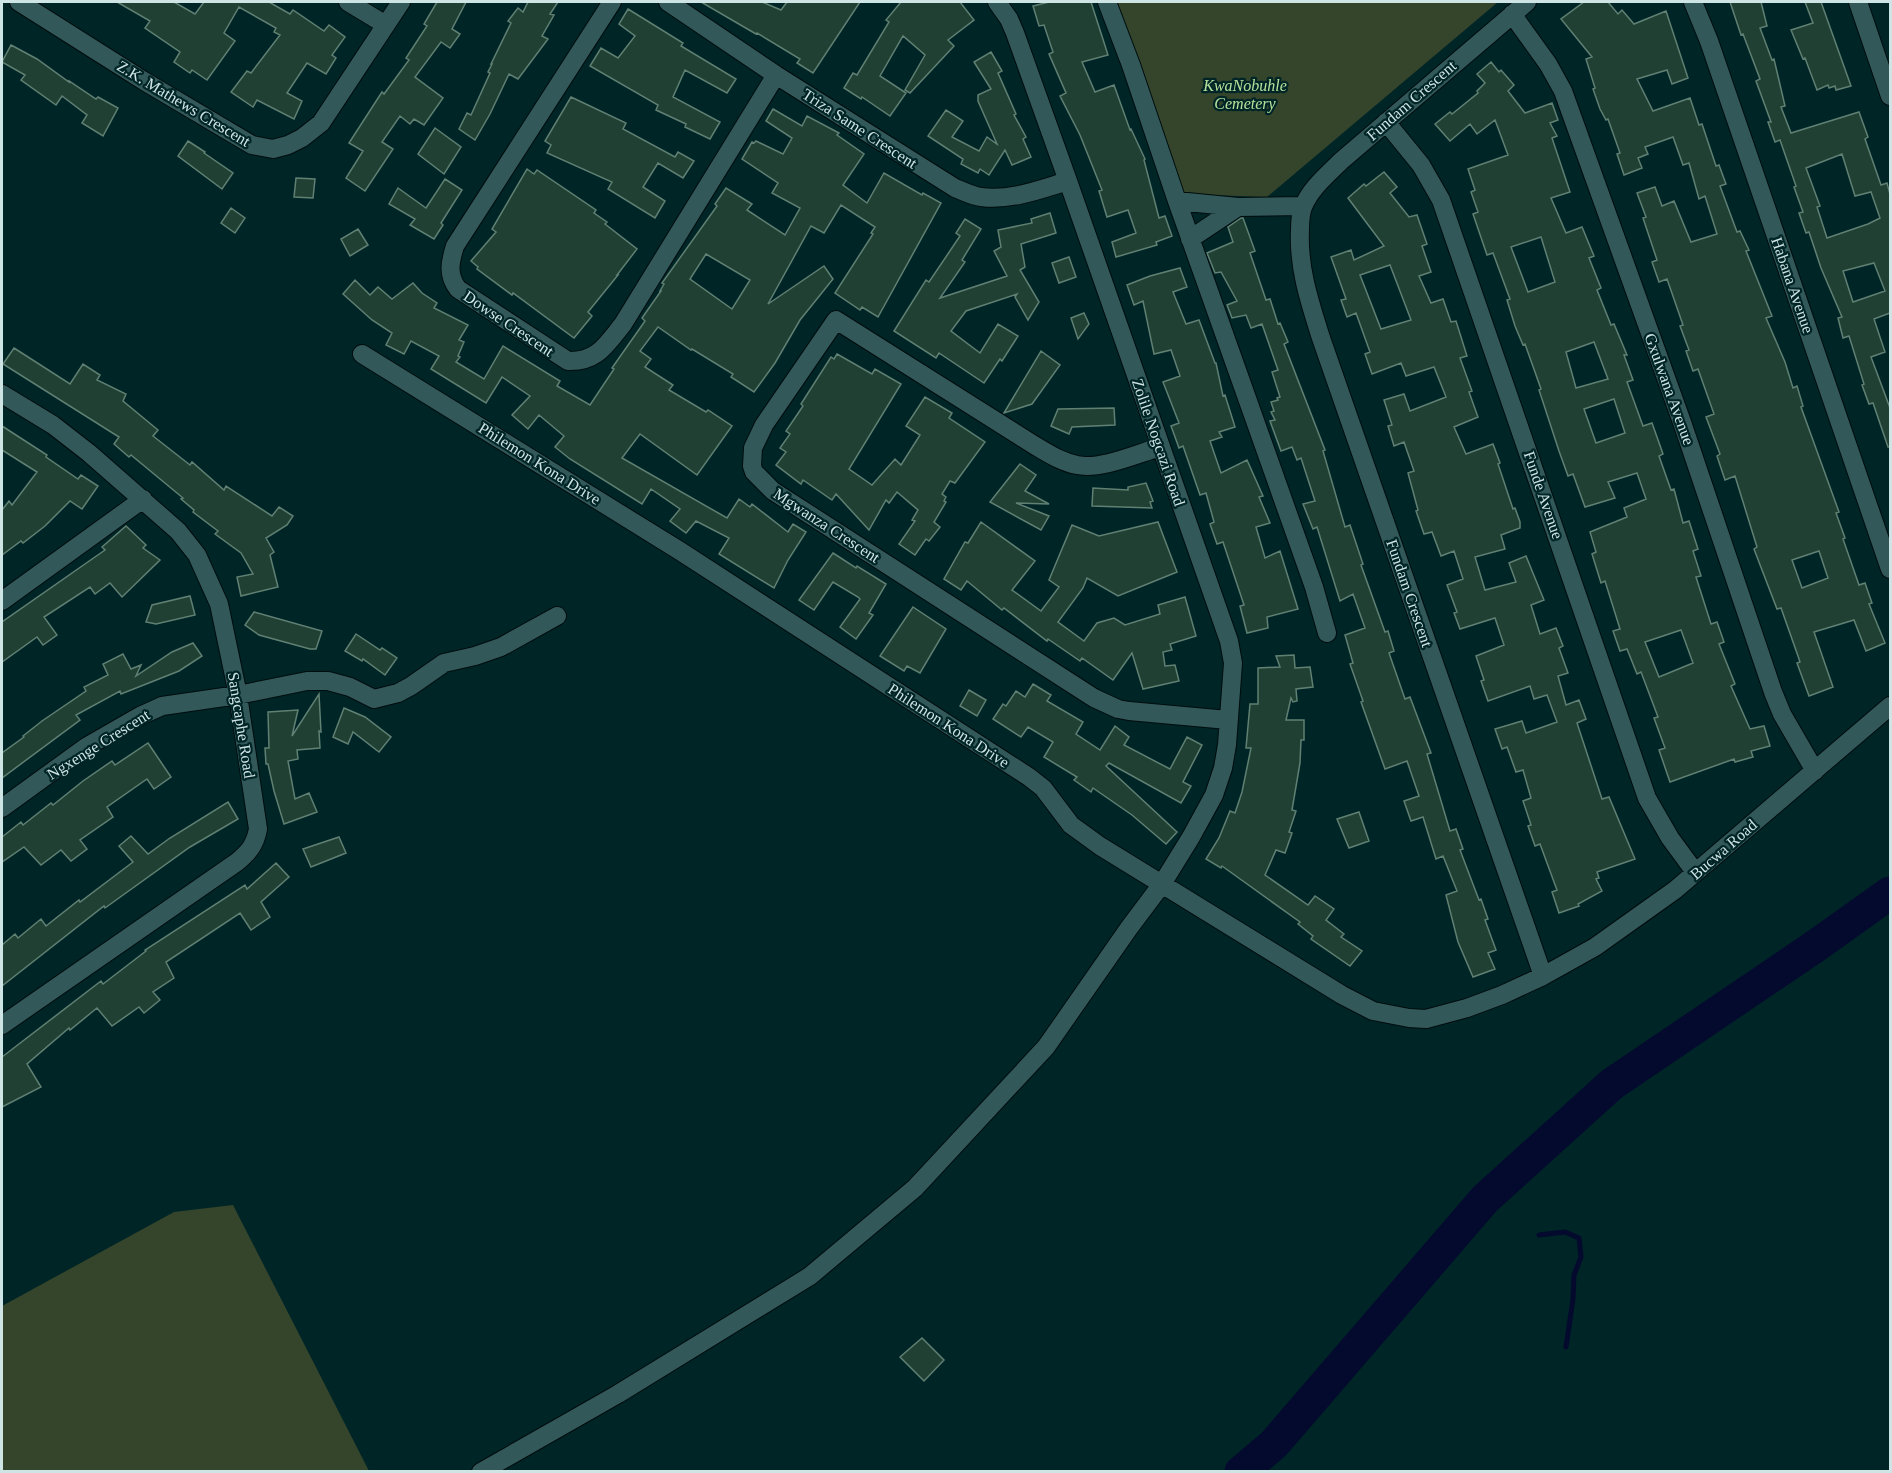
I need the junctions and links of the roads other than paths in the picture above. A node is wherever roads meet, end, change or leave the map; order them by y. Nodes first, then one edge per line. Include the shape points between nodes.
1 (19, 2) edge
2 (348, 2) edge
3 (401, 2) edge
4 (612, 2) edge
5 (668, 2) edge
6 (997, 2) edge
7 (1107, 2) edge
8 (1527, 2) edge
9 (1693, 2) edge
10 (1858, 2) edge
11 (1512, 14) junction
12 (386, 25) junction
13 (776, 75) junction
14 (1890, 96) edge
15 (1386, 122) junction
16 (1068, 181) junction
17 (1176, 201) junction
18 (1304, 206) junction
19 (1238, 207) junction
20 (1190, 239) junction
21 (362, 354) dead end
22 (2, 394) edge
23 (1160, 447) junction
24 (143, 499) junction
25 (1890, 569) edge
26 (2, 601) edge
27 (557, 616) dead end
28 (1328, 633) dead end
29 (238, 695) junction
30 (1890, 706) edge
31 (1228, 720) junction
32 (1815, 771) junction
33 (2, 808) edge
34 (1695, 872) junction
35 (1162, 884) junction
36 (1544, 976) junction
37 (2, 1025) edge
38 (481, 1472) edge

1 - 12 street, Z.K. Mathews Crescent via 215,124 252,145 273,148 302,138 321,123
2 - 12 street
3 - 12 street, Z.K. Mathews Crescent
4 - 13 street, Dowse Crescent via 455,246 451,259 451,278 458,289 568,361 579,362 602,351 622,324
5 - 13 street, Triza Same Crescent
6 - 16 street, Zolile Nogcazi Road via 1012,26
7 - 17 street
8 - 11 street, Fundam Crescent
9 - 25 street, Habana Avenue
10 - 14 street
11 - 15 street, Fundam Crescent
11 - 32 street, Gxulwana Avenue via 1563,91 1683,425 1773,692
13 - 16 street, Triza Same Crescent via 955,188 979,197 1012,197
15 - 18 street, Fundam Crescent via 1341,161
15 - 34 street, Funde Avenue via 1421,165 1441,200 1647,798
16 - 23 street, Zolile Nogcazi Road
17 - 19 street
17 - 20 street
18 - 19 street
18 - 36 street, Fundam Crescent via 1299,246 1301,267 1321,338
19 - 20 street
20 - 28 street
21 - 35 street, Philemon Kona Drive via 680,551 1029,777 1081,834
22 - 24 street, Sangcaphe Road via 53,425
23 - 31 street, Zolile Nogcazi Road via 1228,640 1233,663
23 - 31 street, Mgwanza Crescent via 1091,467 1059,459 836,320 764,425 753,448 752,466 759,479 773,491 1094,698 1130,711
24 - 26 street
24 - 29 street, Sangcaphe Road via 178,531 209,578 219,604
27 - 29 street, Ngxenge Crescent via 501,648 444,663 398,693 374,699 328,681 307,681
29 - 33 street, Ngxenge Crescent via 162,706 140,716 86,747
29 - 37 street, Sangcaphe Road via 258,829 250,851
30 - 32 street, Bucwa Road
31 - 35 street, Zolile Nogcazi Road via 1223,768 1214,795
32 - 34 street, Bucwa Road
34 - 36 street, Bucwa Road via 1613,935
35 - 36 street, Philemon Kona Drive via 1373,1011 1426,1019 1467,1008
35 - 38 street, Zolile Nogcazi Road via 1046,1047 915,1188 810,1276 618,1394

